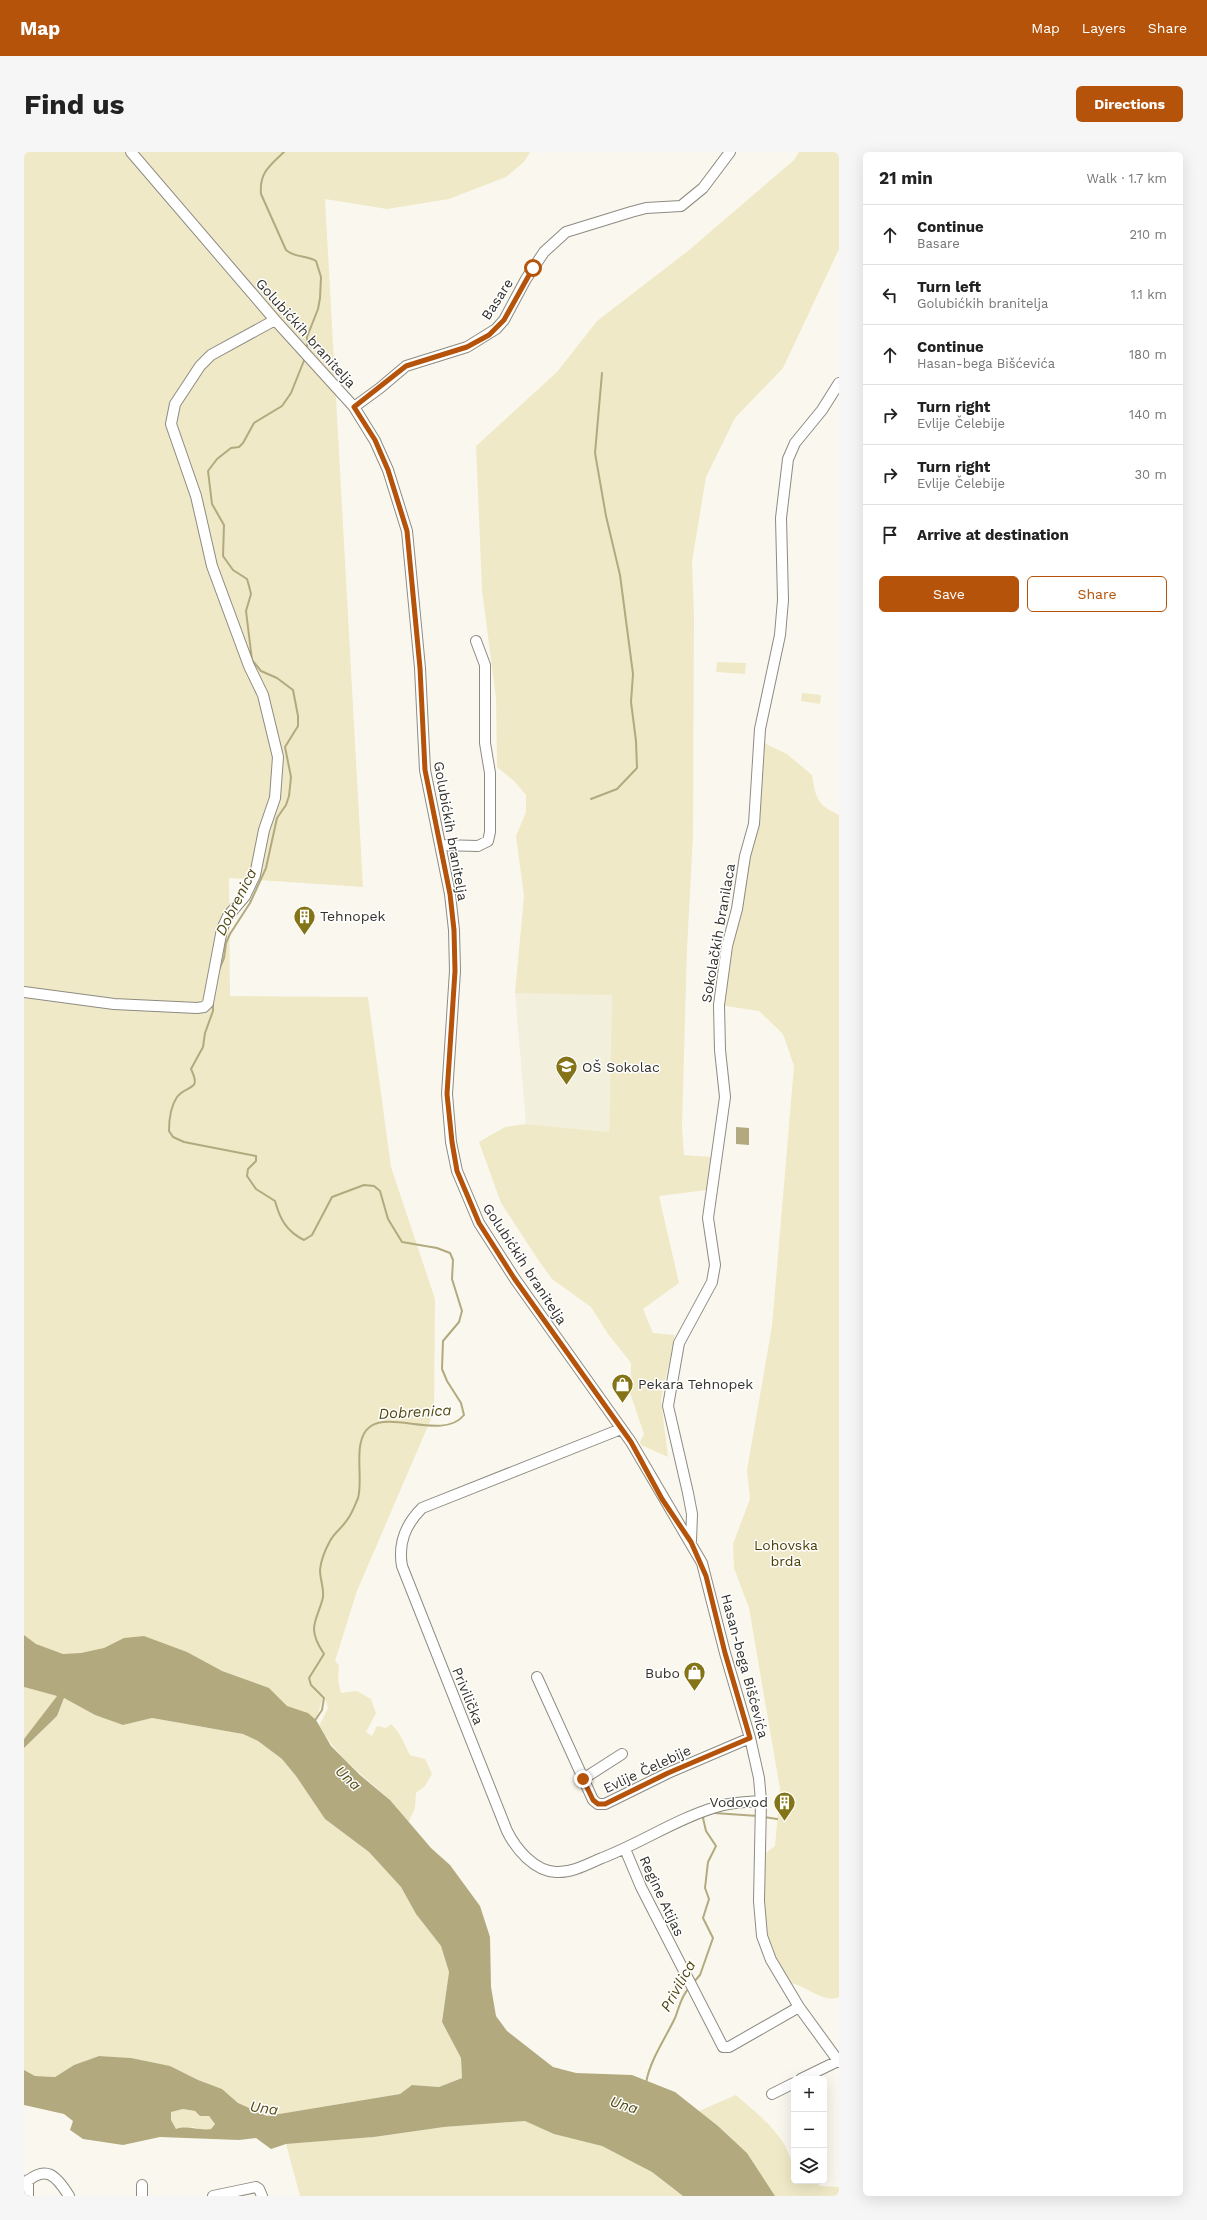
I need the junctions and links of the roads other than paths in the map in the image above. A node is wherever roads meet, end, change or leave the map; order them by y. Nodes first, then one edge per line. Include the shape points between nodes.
1 (131, 152) edge
2 (730, 152) edge
3 (275, 320) junction
4 (839, 383) edge
5 (354, 407) junction
6 (476, 641) dead end
7 (440, 845) junction
8 (24, 992) edge
9 (621, 1429) junction
10 (691, 1542) junction
11 (537, 1677) dead end
12 (750, 1738) junction
13 (622, 1754) dead end
14 (583, 1779) junction
15 (761, 1801) junction
16 (625, 1849) junction
17 (799, 2006) junction
18 (838, 2062) edge
19 (808, 2076) edge
20 (791, 2084) edge
21 (772, 2094) dead end
22 (26, 2182) edge
23 (142, 2185) dead end
24 (28, 2196) edge
25 (69, 2196) edge
26 (142, 2196) edge
27 (213, 2196) edge
28 (262, 2196) edge

1 - 3 street, Golubićkih branitelja
2 - 5 street, Basare via 703,188 681,206 646,208 566,232 544,252 504,320 496,329 467,347 406,366
3 - 5 street, Golubićkih branitelja
3 - 8 street via 211,355 200,366 175,404 171,424 196,496 212,566 249,666 263,695 278,757 275,798 264,830 255,874 245,896 228,916 222,929 208,1003 197,1008 114,1004
4 - 10 street, Sokolačkih branilaca via 822,410 795,442 788,459 781,518 783,600 780,635 760,728 754,824 727,946 719,1005 725,1097 708,1218 714,1265 712,1282 679,1342 668,1406 692,1514
5 - 7 street, Golubićkih branitelja via 375,440 388,470 407,531 420,668 425,770
6 - 7 street via 485,665 485,743 490,773 490,832 488,841 478,846
7 - 9 street, Golubićkih branitelja via 454,930 455,971 447,1094 457,1171 479,1223 514,1278
9 - 10 street, Golubićkih branitelja via 643,1461 662,1499
9 - 16 street, Privilička via 430,1503 422,1508 409,1524 403,1536 400,1554 402,1566 454,1700 507,1831 518,1849 540,1867 556,1872 577,1868
10 - 12 street, Hasan-bega Bišćevića via 706,1576
11 - 14 street, Evlije Čelebije
12 - 14 street, Evlije Čelebije via 668,1773 605,1804 598,1804 593,1800
12 - 15 street, Hasan-bega Bišćevića
13 - 14 street
15 - 16 street, Privilička via 715,1807
15 - 17 street, Hasan-bega Bišćevića via 759,1901 762,1936 771,1960
16 - 17 street, Regine Atijas via 645,1894 723,2047 729,2047
17 - 18 street
18 - 19 street
20 - 21 street
22 - 24 street
22 - 25 street via 42,2174 52,2174 60,2181
23 - 26 street
27 - 28 street via 256,2187

